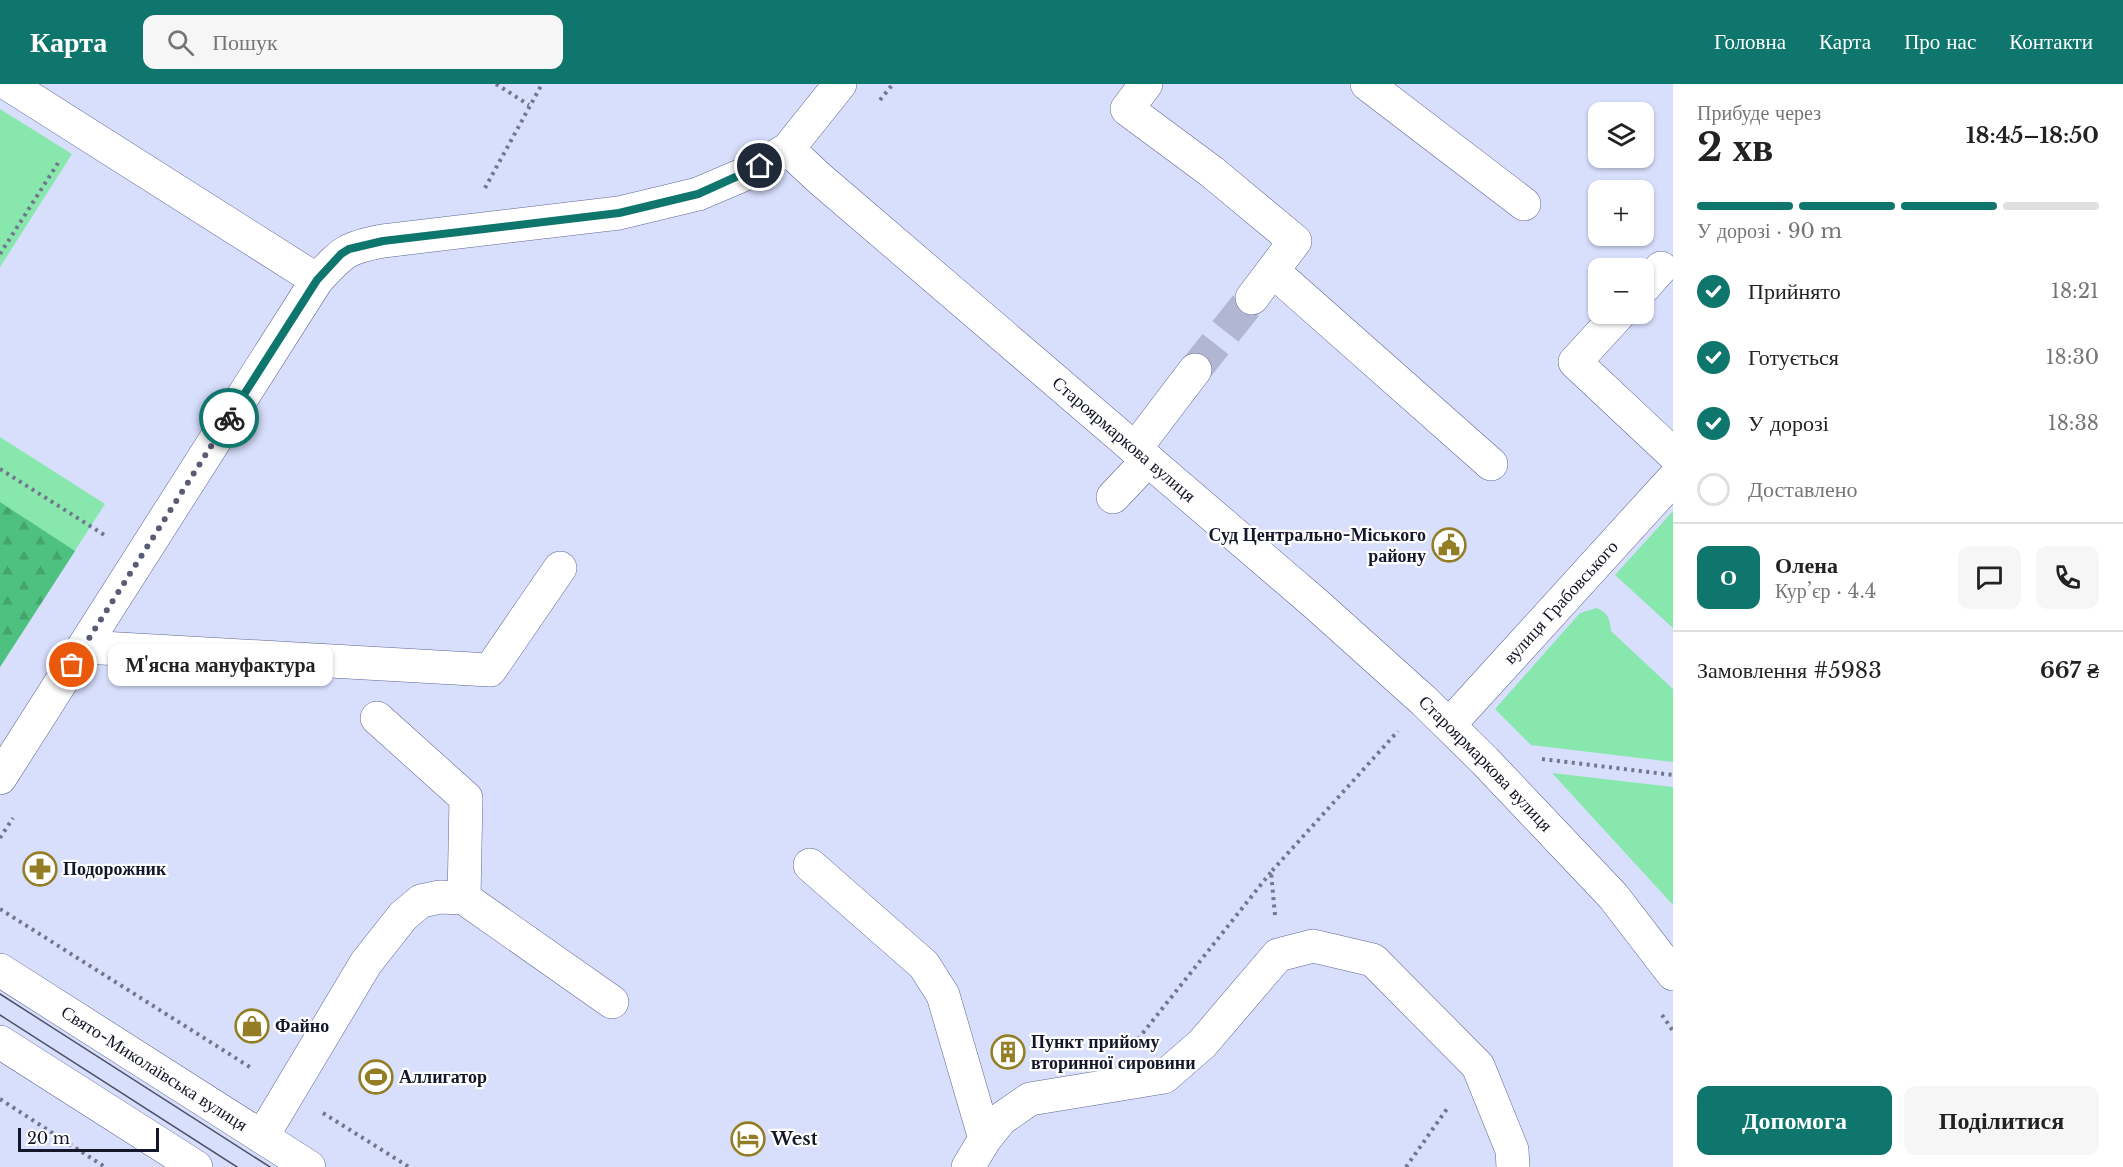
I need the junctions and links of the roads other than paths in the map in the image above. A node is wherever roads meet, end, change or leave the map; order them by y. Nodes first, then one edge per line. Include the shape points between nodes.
1 (8, 84) edge
2 (840, 84) edge
3 (1146, 84) edge
4 (1367, 84) edge
5 (788, 149) junction
6 (1524, 204) dead end
7 (1274, 271) junction
8 (317, 280) junction
9 (1252, 298) tunnel mouth
10 (1610, 324) edge
11 (1195, 370) tunnel mouth
12 (1141, 454) junction
13 (1673, 454) edge
14 (1491, 464) dead end
15 (1673, 479) edge
16 (1113, 497) dead end
17 (560, 568) dead end
18 (84, 647) junction
19 (377, 718) dead end
20 (1449, 724) junction
21 (0, 778) edge
22 (810, 865) dead end
23 (464, 898) junction
24 (0, 970) edge
25 (1673, 974) edge
26 (612, 1002) dead end
27 (0, 1042) edge
28 (262, 1137) junction
29 (985, 1139) junction
30 (196, 1167) edge
31 (309, 1167) edge
32 (968, 1167) edge
33 (1513, 1167) edge

1 - 8 street
2 - 5 street
3 - 7 street via 1127,109 1295,241
4 - 6 street
5 - 8 street via 745,174 698,194 619,213 360,246 341,254
5 - 12 street, Староярмаркова вулиця
7 - 9 street
7 - 14 street
8 - 18 street
10 - 13 street via 1575,362
11 - 12 street
12 - 16 street
12 - 20 street, Староярмаркова вулиця
15 - 20 street, вулиця Грабовського
17 - 18 street via 490,670
18 - 21 street
19 - 23 street via 465,798
20 - 25 street, Староярмаркова вулиця via 1612,896
22 - 29 street via 924,965 943,995
23 - 26 street
23 - 28 street via 421,901 403,916 366,963
24 - 28 street, Свято-Миколаївська вулиця
27 - 30 street
28 - 31 street, Свято-Миколаївська вулиця
29 - 32 street
29 - 33 street via 1001,1119 1030,1099 1164,1077 1202,1044 1278,955 1313,946 1373,960 1478,1066 1512,1150

